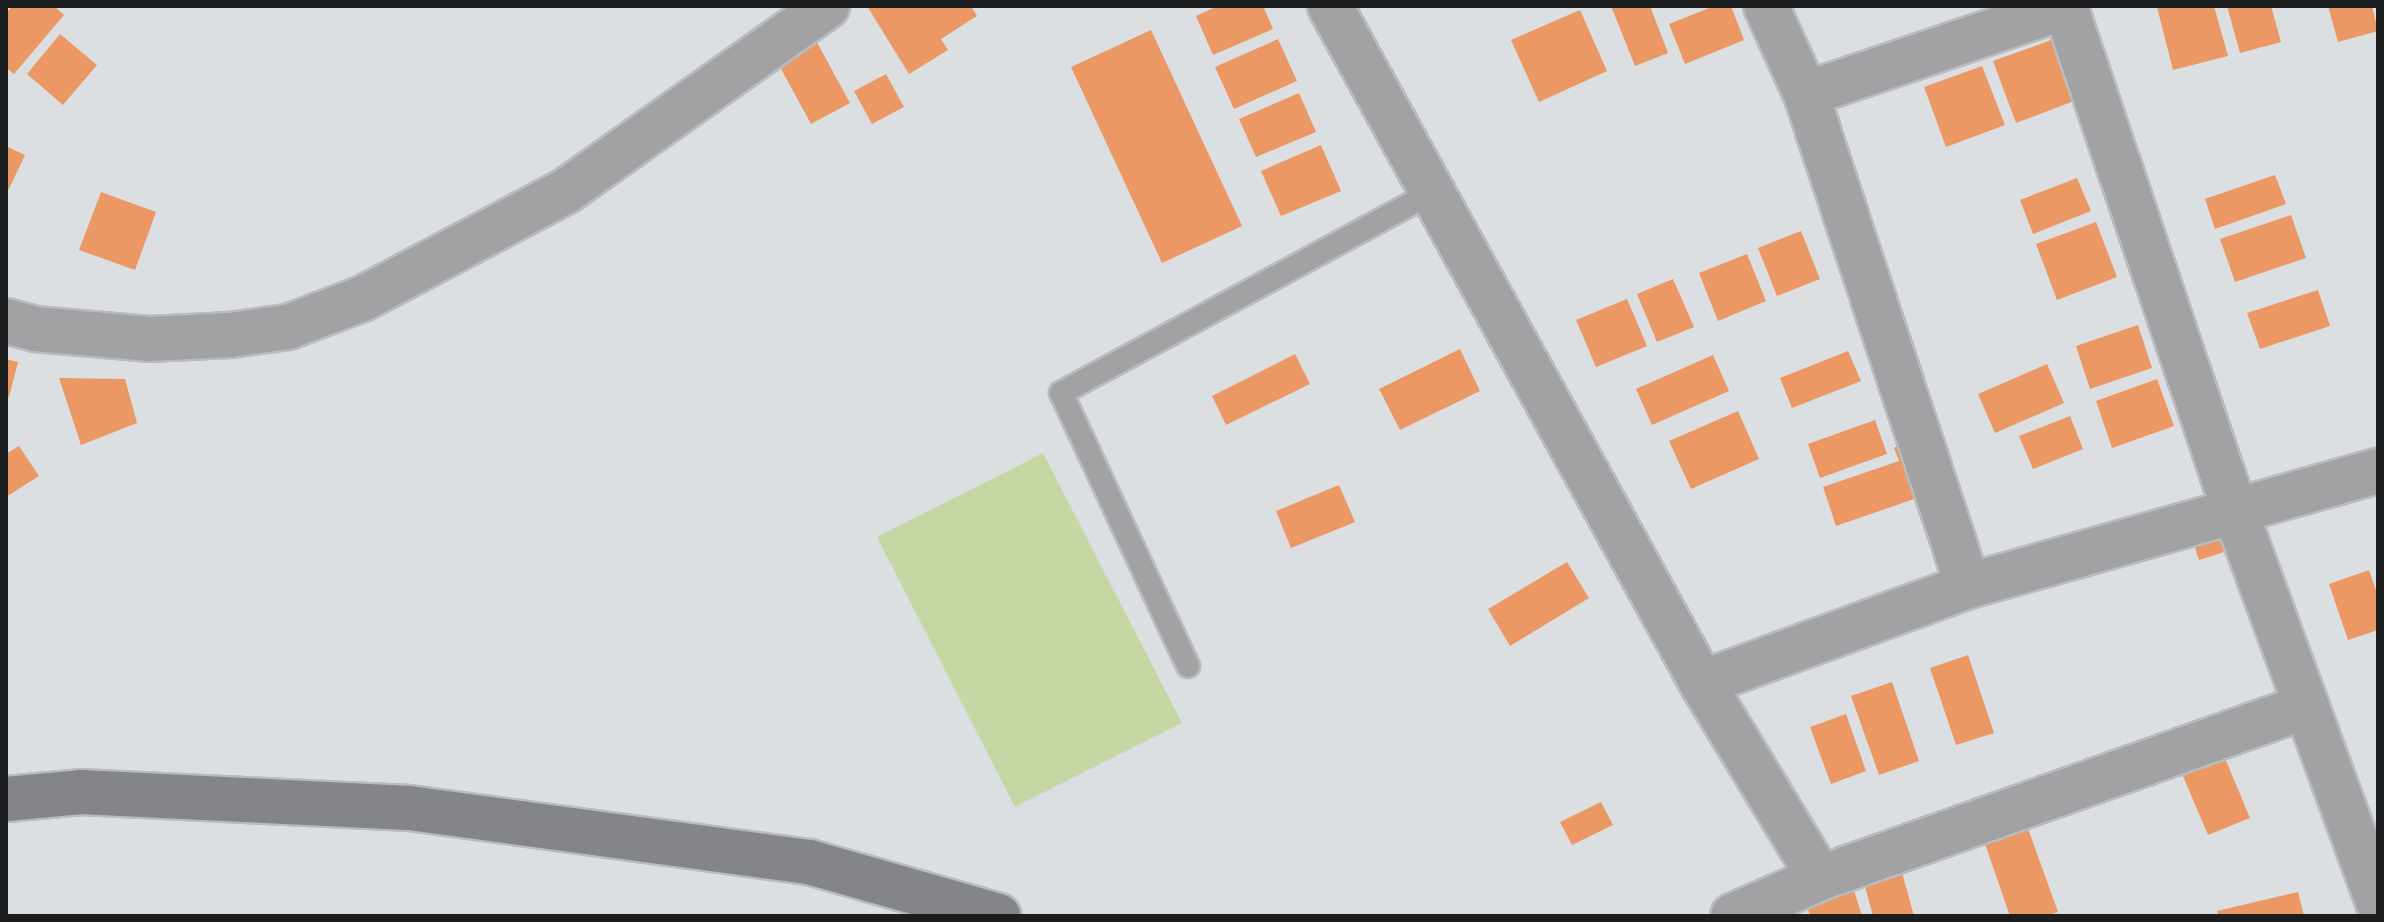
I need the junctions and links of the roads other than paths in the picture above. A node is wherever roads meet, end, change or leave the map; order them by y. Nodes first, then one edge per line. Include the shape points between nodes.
1 (827, 6) edge
2 (1330, 6) edge
3 (1766, 6) edge
4 (2066, 6) edge
5 (1806, 94) junction
6 (1429, 194) junction
7 (6, 321) edge
8 (2378, 471) edge
9 (2235, 511) junction
10 (1968, 586) junction
11 (1188, 666) dead end
12 (1702, 683) junction
13 (2307, 706) junction
14 (6, 799) edge
15 (1820, 878) junction
16 (2378, 901) edge
17 (998, 916) edge
18 (1733, 916) edge

1 - 7 street via 566,191 364,298 288,327 230,335 149,339 35,329
2 - 6 street
3 - 5 street
4 - 5 street
4 - 9 street
5 - 10 street
6 - 11 lane via 1061,393
6 - 12 street via 1543,388
8 - 9 street
9 - 10 street
9 - 13 street
10 - 12 street
12 - 15 street
13 - 15 street
13 - 16 street
14 - 17 main road via 81,792 409,808 809,862
15 - 18 street

